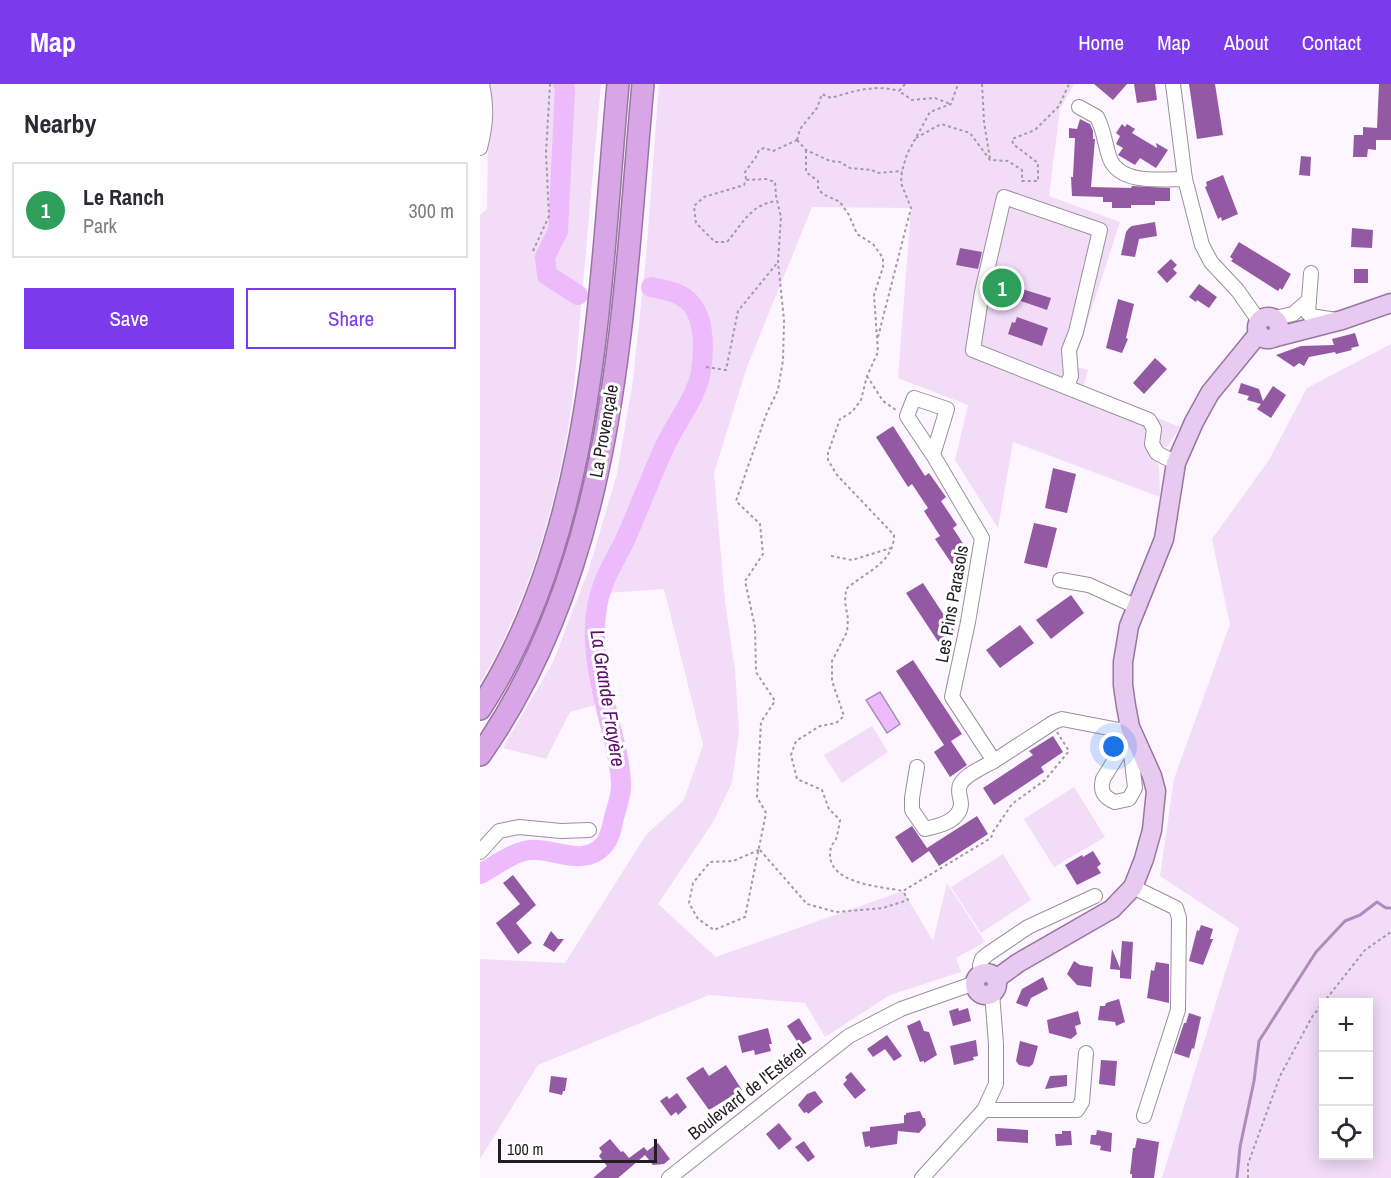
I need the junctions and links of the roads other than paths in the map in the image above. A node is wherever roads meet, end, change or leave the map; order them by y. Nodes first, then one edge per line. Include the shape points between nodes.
1 (482, 84) edge
2 (618, 84) edge
3 (643, 84) edge
4 (1173, 84) edge
5 (1079, 107) dead end
6 (480, 148) edge
7 (1185, 179) junction
8 (1311, 273) dead end
9 (1309, 300) junction
10 (1391, 303) edge
11 (1342, 320) junction
12 (1269, 329) junction
13 (1066, 387) junction
14 (933, 455) junction
15 (1176, 463) junction
16 (1060, 580) dead end
17 (1137, 607) junction
18 (480, 709) edge
19 (1131, 730) junction
20 (480, 754) edge
21 (994, 761) junction
22 (917, 767) dead end
23 (589, 830) dead end
24 (480, 852) edge
25 (1133, 887) junction
26 (1095, 896) dead end
27 (986, 982) junction
28 (849, 1036) junction
29 (1086, 1053) dead end
30 (984, 1110) junction
31 (1144, 1116) dead end
32 (669, 1178) edge
33 (679, 1178) edge
34 (922, 1178) edge

1 - 6 street via 486,123
2 - 18 highway, La Provençale via 595,333 570,487 550,560 529,615
3 - 20 highway, La Provençale via 620,334 598,474 572,570 553,622 508,712
4 - 7 street
5 - 7 street via 1097,117 1113,165 1123,172 1138,178
7 - 12 street via 1202,245 1211,262
8 - 9 street
9 - 11 street via 1311,316
9 - 12 street
10 - 11 main road
11 - 12 main road
12 - 15 main road via 1210,393
13 - 13 street via 1071,376 1069,350 1100,230 1004,197 973,350
13 - 15 street via 1149,420 1157,453
14 - 14 street, Les Pins Parasols via 947,409 914,398 907,416
14 - 21 street, Les Pins Parasols via 982,538 952,697
15 - 17 main road via 1164,539
16 - 17 street via 1089,585
17 - 19 main road via 1129,626 1123,662
19 - 21 street via 1062,719
19 - 25 main road via 1156,791 1152,830
21 - 22 street via 961,783 961,805 954,818 925,829 912,810
23 - 24 street via 519,827 499,831
25 - 27 main road via 1112,909
25 - 31 street via 1176,908 1179,918 1178,1010
26 - 27 street via 1028,927 988,954 980,965
27 - 28 street, Boulevard de l'Estérel via 901,1009
27 - 30 street via 996,1044 996,1084
28 - 32 street, Boulevard de l'Estérel
28 - 33 street, Boulevard de l'Estérel via 850,1042
29 - 30 street via 1082,1101 1077,1110
30 - 34 street

